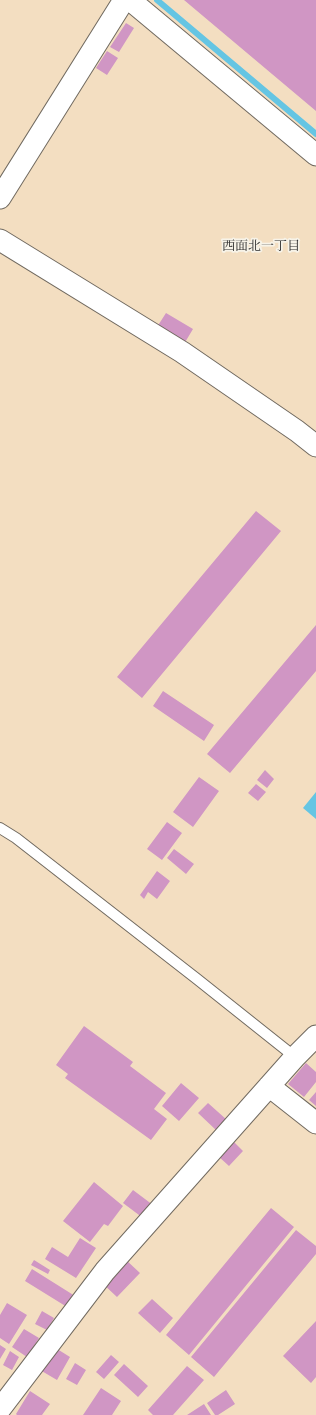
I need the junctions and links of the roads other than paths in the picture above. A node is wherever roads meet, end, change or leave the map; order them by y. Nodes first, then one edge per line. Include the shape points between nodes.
1 (124, 0) edge
2 (130, 0) edge
3 (316, 155) edge
4 (0, 198) edge
5 (0, 240) edge
6 (316, 446) edge
7 (0, 828) edge
8 (308, 1050) edge
9 (270, 1086) junction
10 (316, 1123) edge
11 (0, 1409) edge

1 - 4 street
2 - 3 street
5 - 6 street via 182,352 297,430
7 - 8 lane via 197,979
8 - 9 street
9 - 10 street
9 - 11 street via 105,1271

